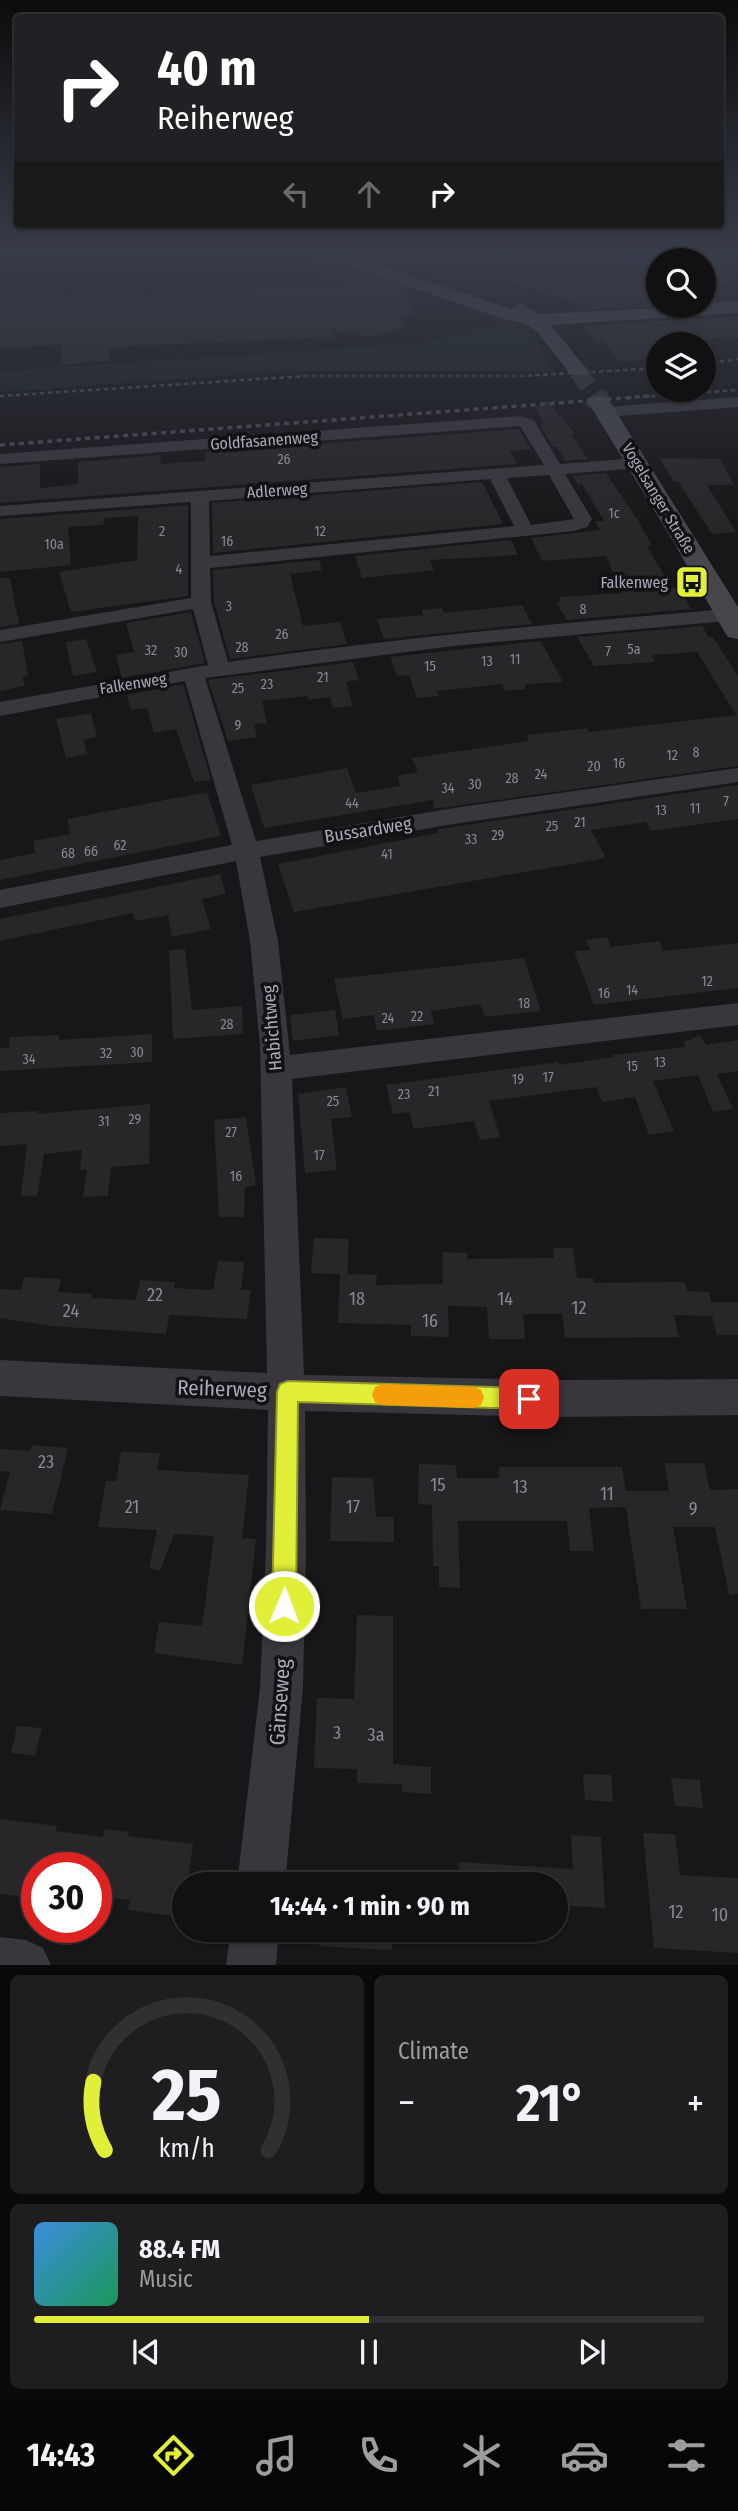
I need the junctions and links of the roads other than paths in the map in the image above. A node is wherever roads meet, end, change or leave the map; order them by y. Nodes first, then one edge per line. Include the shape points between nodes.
1 (556, 342) edge
2 (578, 371) tunnel mouth
3 (738, 402) edge
4 (603, 407) joint
5 (0, 459) edge
6 (638, 463) junction
7 (554, 470) junction
8 (496, 474) junction
9 (200, 495) junction
10 (0, 511) edge
11 (526, 530) junction
12 (201, 563) junction
13 (201, 601) junction
14 (733, 623) edge
15 (0, 636) edge
16 (220, 670) junction
17 (193, 674) junction
18 (0, 709) edge
19 (738, 775) edge
20 (246, 850) junction
21 (0, 899) edge
22 (738, 1014) edge
23 (276, 1069) junction
24 (0, 1378) edge
25 (288, 1392) junction
26 (738, 1397) edge
27 (262, 1872) edge
28 (254, 1942) edge
29 (0, 1962) edge
30 (26, 1965) edge
31 (251, 1965) edge

1 - 2 street
3 - 4 street
4 - 6 street, Vogelsanger Straße
5 - 7 street, Goldfasanenweg via 511,421 528,423
6 - 7 street, Adlerweg
6 - 14 street, Vogelsanger Straße
7 - 8 street, Adlerweg
7 - 11 street via 583,519 581,523
8 - 9 street, Adlerweg
8 - 11 street
9 - 10 street, Adlerweg
9 - 12 street
11 - 12 street
12 - 13 street
13 - 15 street
13 - 16 street
14 - 16 street, Falkenweg via 506,634
16 - 17 street, Falkenweg
17 - 18 street, Falkenweg
17 - 20 street, Habichtweg
19 - 20 street, Bussardweg via 538,801
20 - 21 street, Bussardweg
20 - 23 street, Habichtweg via 265,944
22 - 23 street
23 - 25 street, Habichtweg
24 - 25 street, Reiherweg
25 - 26 street, Reiherweg via 583,1400
25 - 27 street, Gänseweg via 283,1659
28 - 31 street
29 - 30 street

